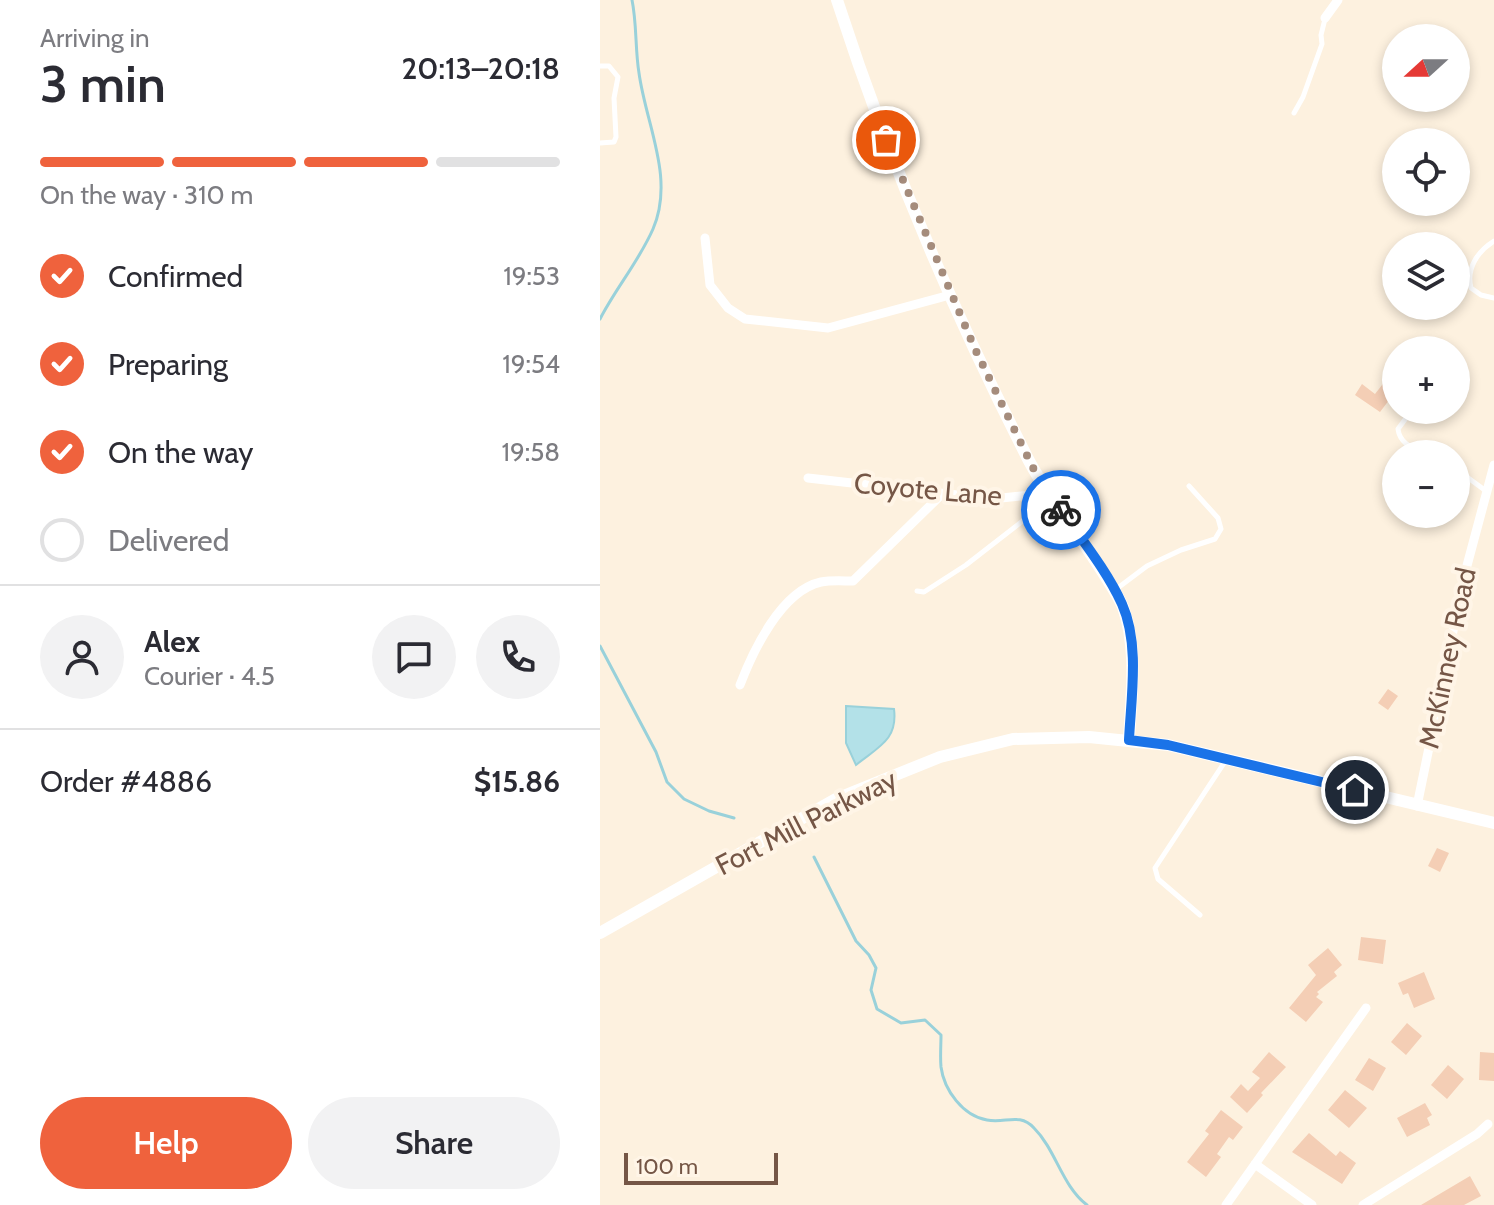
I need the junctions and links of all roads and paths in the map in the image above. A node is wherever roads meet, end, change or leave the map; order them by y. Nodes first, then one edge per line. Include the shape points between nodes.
1 (837, 0) edge
2 (1338, 0) edge
3 (1325, 18) joint
4 (600, 66) edge
5 (1294, 113) dead end
6 (600, 143) edge
7 (705, 238) dead end
8 (1494, 241) edge
9 (950, 295) junction
10 (1494, 298) edge
11 (1494, 465) edge
12 (808, 478) dead end
13 (1470, 479) edge
14 (1189, 486) dead end
15 (1486, 491) junction
16 (942, 494) junction
17 (1050, 496) junction
18 (917, 591) dead end
19 (1114, 591) junction
20 (740, 685) dead end
21 (1129, 740) junction
22 (1226, 759) junction
23 (1417, 806) junction
24 (1494, 823) edge
25 (1200, 915) dead end
26 (600, 933) edge
27 (1366, 1008) dead end
28 (1488, 1124) dead end
29 (1255, 1164) junction
30 (1226, 1205) edge
31 (1312, 1205) edge
32 (1363, 1205) edge

1 - 9 main road via 897,168
2 - 3 street
3 - 5 lane via 1322,44
4 - 6 lane via 618,77 616,137
7 - 9 street via 710,285 745,319 828,328
8 - 10 lane via 1478,253 1468,277 1471,288
9 - 17 main road
11 - 15 street, McKinney Road
12 - 16 street, Coyote Lane
13 - 15 lane
14 - 19 lane via 1218,518 1221,529 1215,539 1147,566
15 - 23 street, McKinney Road
16 - 17 street, Coyote Lane via 992,499
16 - 20 street via 853,581 821,582 791,599 761,640
17 - 18 lane via 966,565 924,592
17 - 19 main road
19 - 21 main road via 1129,631
21 - 22 main road, Fort Mill Parkway
21 - 26 main road, Fort Mill Parkway via 1013,739 893,774 836,799
22 - 23 main road, Fort Mill Parkway
22 - 25 lane via 1155,868 1158,879
23 - 24 main road, Fort Mill Parkway
27 - 29 street
28 - 32 street
29 - 30 street
29 - 31 street

